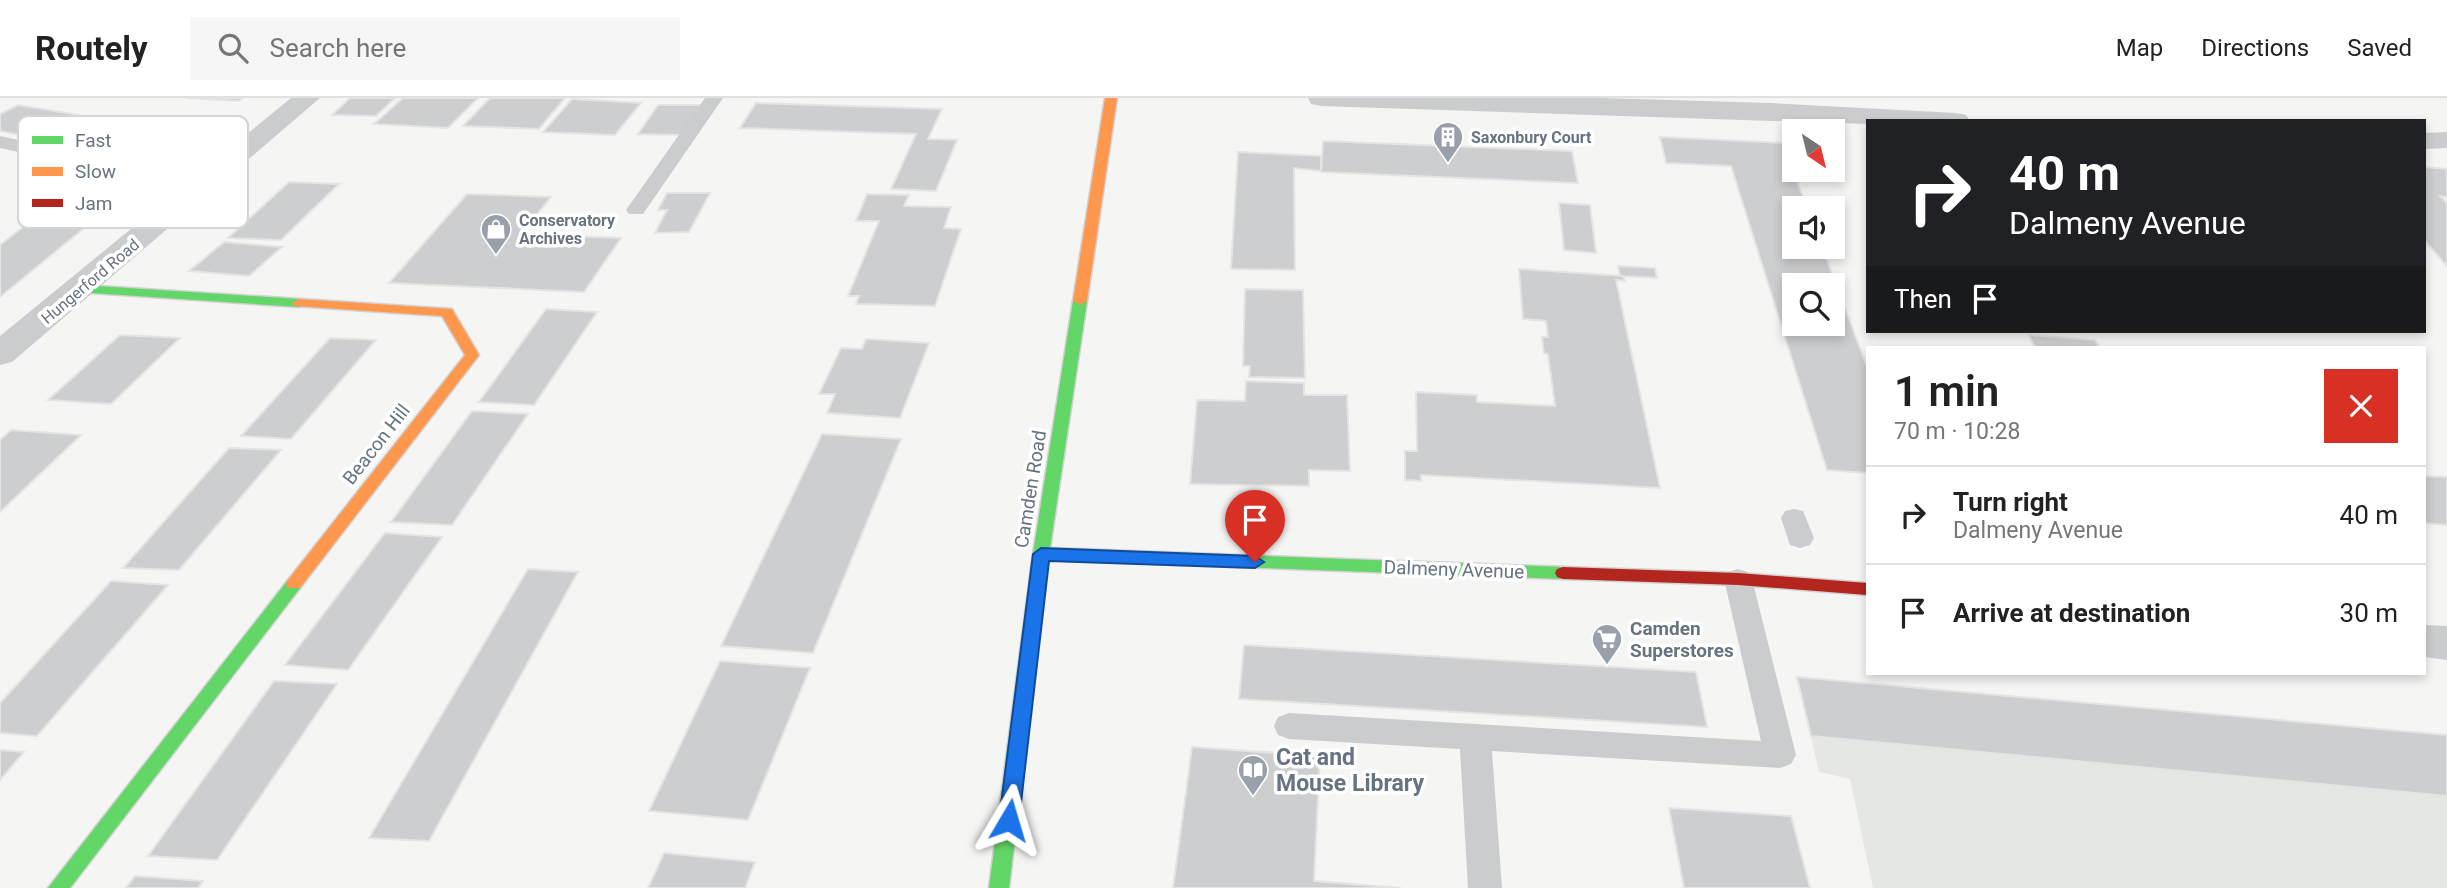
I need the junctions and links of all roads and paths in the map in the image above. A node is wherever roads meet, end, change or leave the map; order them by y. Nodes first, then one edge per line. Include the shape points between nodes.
1 (307, 98) edge
2 (714, 98) edge
3 (1111, 98) edge
4 (1321, 98) edge
5 (1529, 101) edge
6 (1769, 105) edge
7 (1933, 119) edge
8 (2447, 140) edge
9 (2426, 141) edge
10 (0, 142) edge
11 (18, 146) edge
12 (248, 148) edge
13 (636, 210) dead end
14 (154, 228) edge
15 (82, 289) junction
16 (0, 354) edge
17 (1041, 554) junction
18 (1738, 579) junction
19 (1866, 589) edge
20 (2426, 641) edge
21 (2447, 643) edge
22 (1289, 726) dead end
23 (1475, 737) junction
24 (58, 888) edge
25 (999, 888) edge
26 (1485, 888) edge

1 - 12 street, Hungerford Road
2 - 13 lane
3 - 17 main road, Camden Road
4 - 5 street
5 - 6 street
6 - 7 street
8 - 9 street
10 - 11 lane
14 - 15 street, Hungerford Road
15 - 16 street, Hungerford Road
15 - 24 main road, Beacon Hill via 447,312 472,355
17 - 18 main road, Dalmeny Avenue
17 - 25 main road, Camden Road
18 - 19 main road, Dalmeny Avenue
18 - 23 lane via 1780,755
20 - 21 street
22 - 23 lane
23 - 26 lane

